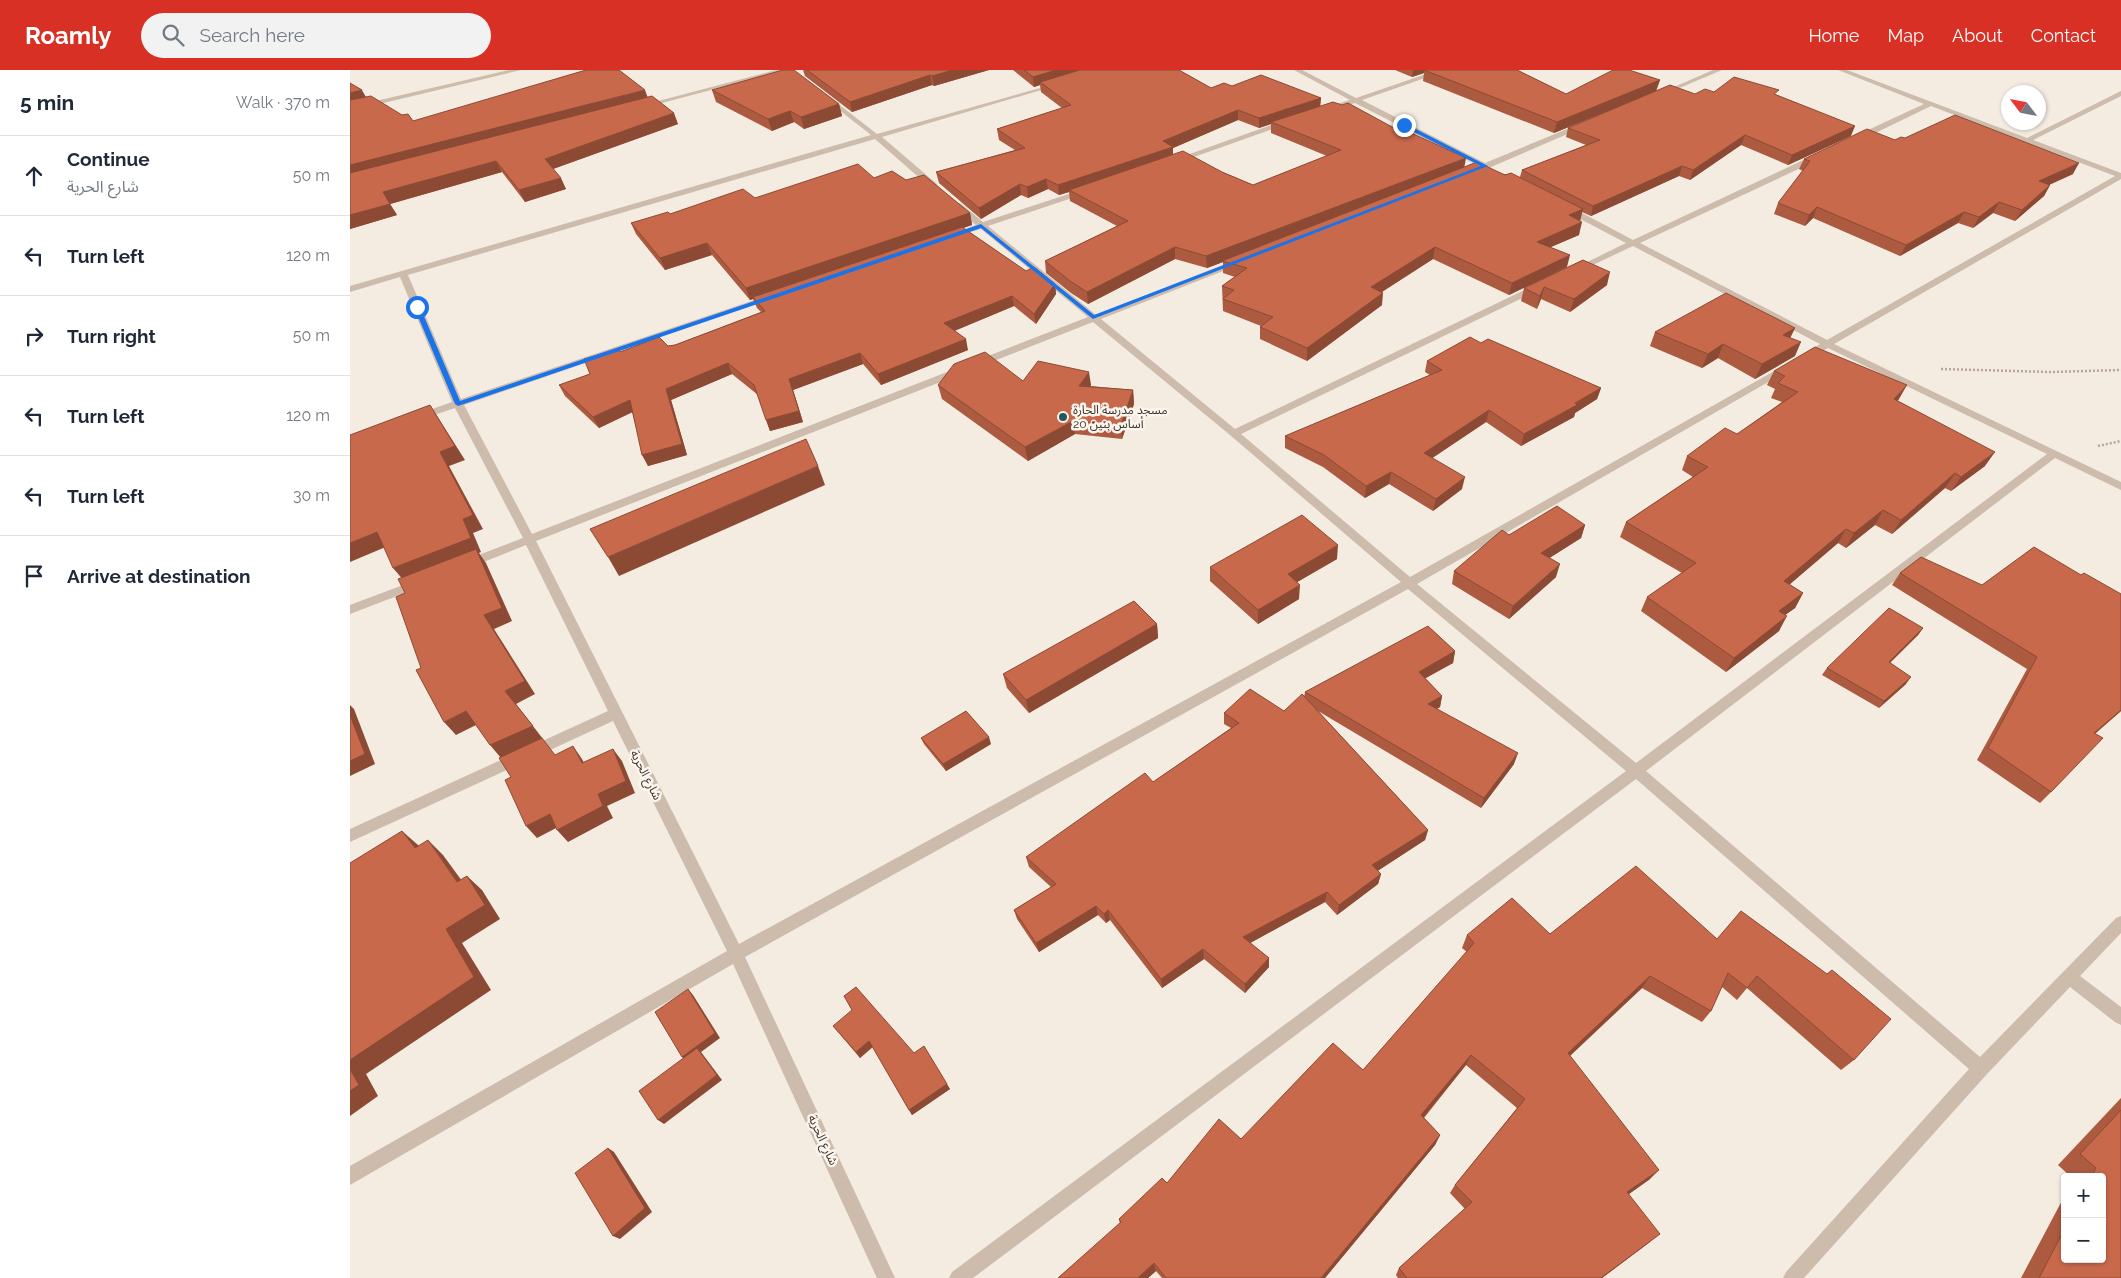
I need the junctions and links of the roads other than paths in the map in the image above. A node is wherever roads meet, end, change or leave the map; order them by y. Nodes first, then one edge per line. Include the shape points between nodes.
1 (518, 70) edge
2 (784, 70) edge
3 (1297, 70) edge
4 (1445, 70) edge
5 (1718, 70) edge
6 (1841, 70) edge
7 (1067, 81) edge
8 (814, 88) edge
9 (2121, 93) edge
10 (1656, 96) edge
11 (1355, 100) junction
12 (1930, 104) junction
13 (640, 107) edge
14 (350, 109) edge
15 (1317, 112) edge
16 (1299, 119) edge
17 (1593, 122) edge
18 (876, 136) junction
19 (2028, 140) junction
20 (1849, 142) edge
21 (1822, 154) edge
22 (1168, 163) edge
23 (1490, 168) junction
24 (2121, 176) edge
25 (1458, 177) edge
26 (1093, 188) edge
27 (1555, 202) edge
28 (981, 226) junction
29 (944, 238) edge
30 (1632, 242) junction
31 (1248, 258) edge
32 (1570, 272) edge
33 (403, 274) junction
34 (1544, 285) edge
35 (350, 289) edge
36 (776, 296) edge
37 (1093, 318) junction
38 (1827, 344) junction
39 (458, 404) junction
40 (413, 419) edge
41 (1234, 433) junction
42 (2055, 453) junction
43 (2121, 486) edge
44 (529, 539) junction
45 (458, 568) edge
46 (431, 578) edge
47 (1409, 583) junction
48 (350, 610) edge
49 (615, 714) junction
50 (1636, 771) junction
51 (350, 836) edge
52 (2121, 923) edge
53 (736, 954) junction
54 (2070, 977) junction
55 (2121, 1017) edge
56 (1981, 1068) junction
57 (350, 1176) edge
58 (886, 1278) edge
59 (958, 1278) edge
60 (1792, 1278) edge

1 - 14 street
2 - 13 street
3 - 11 street
4 - 11 street
5 - 10 street
6 - 12 street
7 - 18 street
8 - 18 street
9 - 19 street
11 - 15 street
11 - 23 street
12 - 19 street
12 - 20 street
16 - 22 street
17 - 23 street
18 - 28 street
18 - 33 street
19 - 24 street
21 - 30 street
23 - 25 street
24 - 38 street
26 - 28 street
27 - 30 street
28 - 29 street
28 - 37 street
30 - 32 street
30 - 38 street
31 - 37 street
33 - 35 street
33 - 39 street, شارع الحرية
34 - 41 street
36 - 39 street
37 - 41 street
37 - 44 street
38 - 42 street
38 - 47 street
39 - 40 street
39 - 44 street, شارع الحرية
41 - 47 street
42 - 43 street
42 - 50 street
44 - 45 street
44 - 49 street, شارع الحرية
46 - 48 street
47 - 50 street
47 - 53 street
49 - 51 street
49 - 53 street, شارع الحرية
50 - 56 street
50 - 59 street
52 - 54 street
53 - 57 street
53 - 58 street, شارع الحرية
54 - 55 street
54 - 56 street
56 - 60 street

